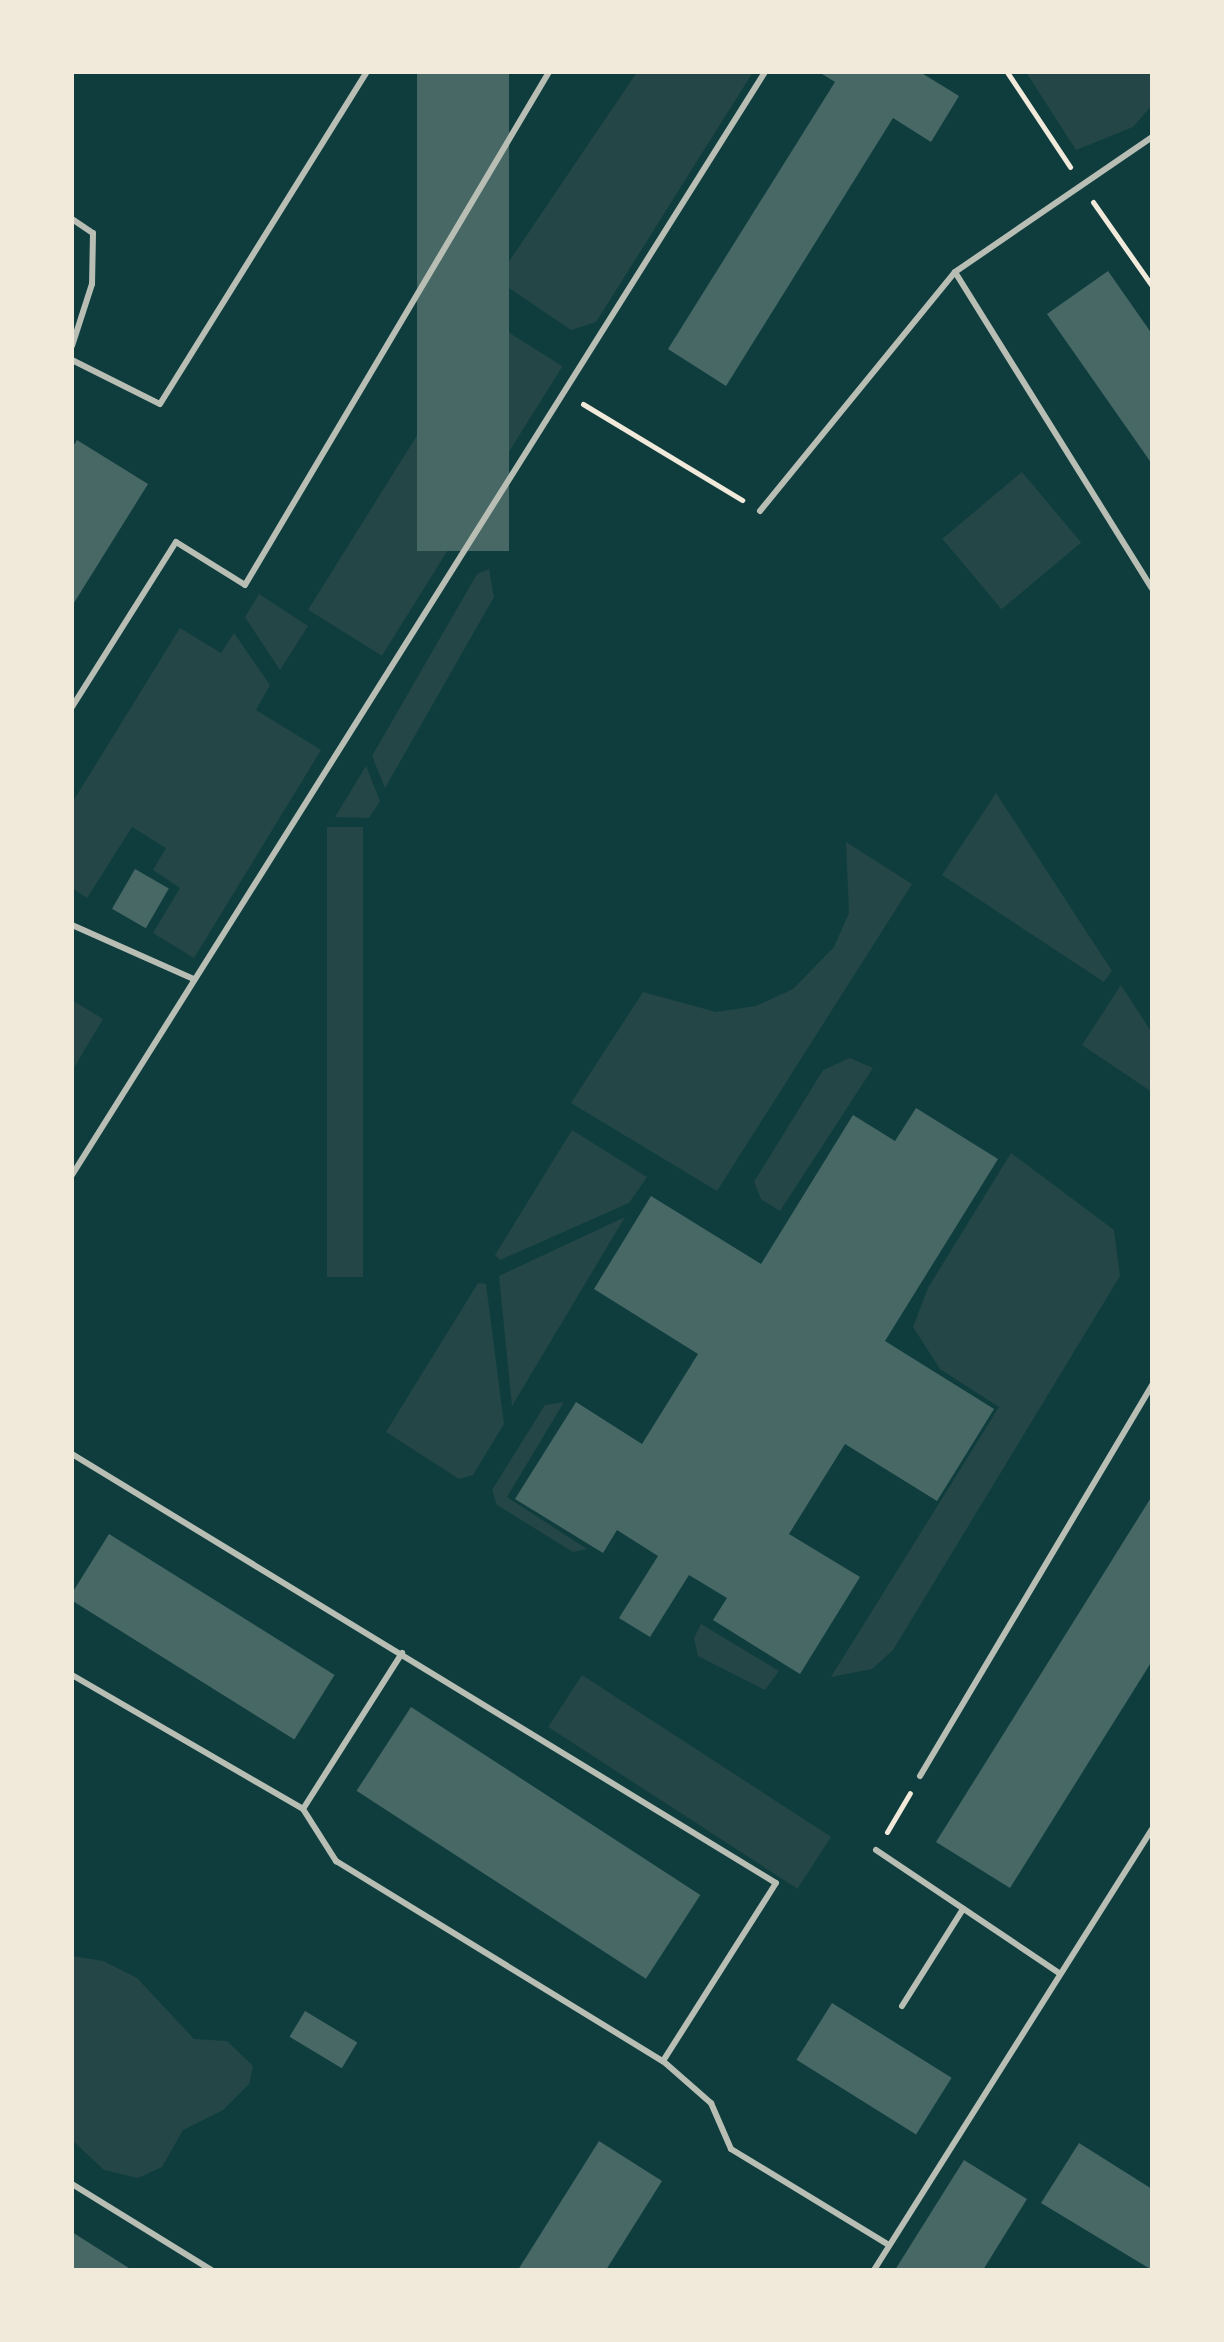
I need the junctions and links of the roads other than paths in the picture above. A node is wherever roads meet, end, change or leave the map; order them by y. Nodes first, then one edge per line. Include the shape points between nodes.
1 (367, 72) edge
2 (549, 72) edge
3 (765, 72) edge
4 (1152, 137) edge
5 (72, 219) edge
6 (955, 272) junction
7 (72, 346) edge
8 (72, 360) edge
9 (760, 511) road end
10 (1152, 588) edge
11 (72, 707) edge
12 (72, 925) edge
13 (194, 979) junction
14 (72, 1175) edge
15 (1152, 1385) edge
16 (72, 1454) edge
17 (402, 1653) junction
18 (72, 1675) edge
19 (920, 1776) road end
20 (303, 1809) junction
21 (1152, 1829) edge
22 (876, 1850) road end
23 (963, 1909) junction
24 (1059, 1973) junction
25 (902, 2006) dead end
26 (663, 2061) junction
27 (72, 2184) edge
28 (889, 2245) junction
29 (211, 2270) edge
30 (874, 2270) edge

1 - 8 lane via 160,404
2 - 11 lane via 245,585 176,542
3 - 13 lane
4 - 6 lane
5 - 7 lane via 93,233 92,284
6 - 9 lane
6 - 10 lane
12 - 13 lane
13 - 14 lane
15 - 19 lane
16 - 17 lane
17 - 20 lane
17 - 26 lane via 776,1883
18 - 20 lane
20 - 26 lane via 336,1861
21 - 24 lane
22 - 23 lane
23 - 24 lane
23 - 25 lane
24 - 28 lane
26 - 28 lane via 711,2103 731,2149
27 - 29 lane
28 - 30 lane

